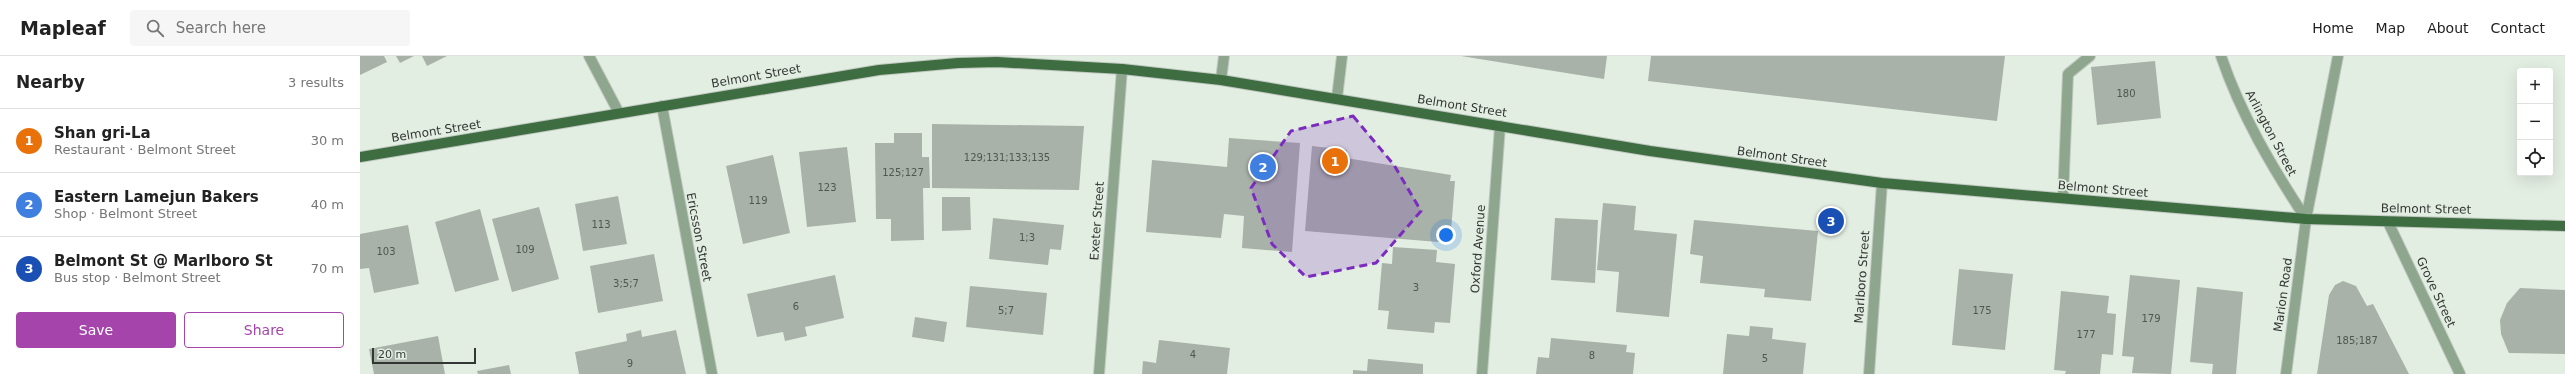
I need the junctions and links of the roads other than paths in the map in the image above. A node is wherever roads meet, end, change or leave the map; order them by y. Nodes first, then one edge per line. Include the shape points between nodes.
1 (590, 56) edge
2 (1224, 56) edge
3 (1342, 56) edge
4 (2090, 56) edge
5 (2221, 56) edge
6 (2338, 56) edge
7 (957, 59) edge
8 (1122, 69) junction
9 (1221, 80) junction
10 (1337, 98) junction
11 (662, 106) junction
12 (619, 113) junction
13 (1500, 126) junction
14 (360, 157) edge
15 (1882, 183) junction
16 (2063, 198) junction
17 (2306, 219) junction
18 (2388, 222) junction
19 (2565, 226) edge
20 (712, 374) edge
21 (1099, 374) edge
22 (1482, 374) edge
23 (1869, 374) edge
24 (2286, 374) edge
25 (2460, 374) edge

1 - 12 street
2 - 9 street
3 - 10 street
4 - 16 street via 2068,74
5 - 17 street, Arlington Street via 2251,129
6 - 17 street, Marion Road
7 - 8 main road, Belmont Street
7 - 11 main road, Belmont Street via 837,76
8 - 9 main road, Belmont Street
8 - 21 street, Exeter Street
9 - 10 main road, Belmont Street
10 - 13 main road, Belmont Street
11 - 12 main road, Belmont Street
11 - 20 street, Ericsson Street
12 - 14 main road, Belmont Street
13 - 15 main road, Belmont Street via 1696,158
13 - 22 street, Oxford Avenue
15 - 16 main road, Belmont Street
15 - 23 street, Marlboro Street
16 - 17 main road, Belmont Street
17 - 18 main road, Belmont Street
17 - 24 street, Marion Road
18 - 19 main road, Belmont Street
18 - 25 street, Grove Street

